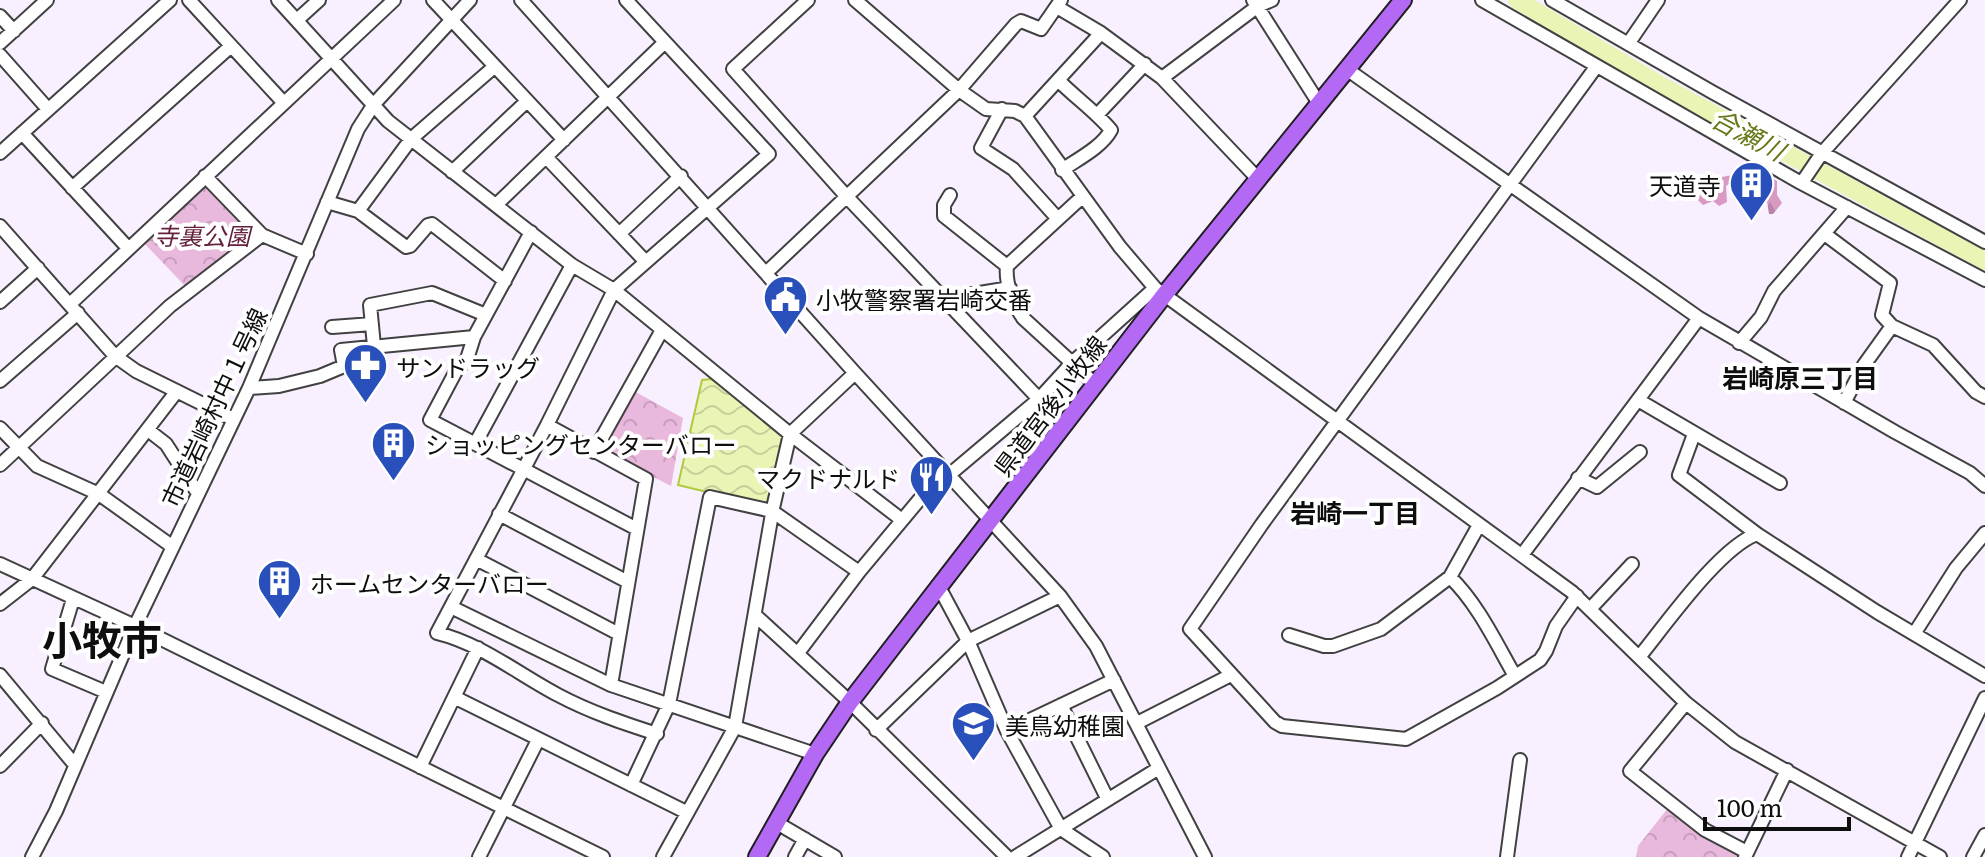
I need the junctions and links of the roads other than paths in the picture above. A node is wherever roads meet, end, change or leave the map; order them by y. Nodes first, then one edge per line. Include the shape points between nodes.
1 (47, 0) edge
2 (170, 0) edge
3 (189, 0) edge
4 (278, 0) edge
5 (319, 0) edge
6 (394, 0) edge
7 (433, 0) edge
8 (470, 0) edge
9 (521, 0) edge
10 (626, 0) edge
11 (808, 0) edge
12 (855, 0) edge
13 (1272, 0) edge
14 (1403, 0) edge
15 (1482, 0) edge
16 (1552, 0) edge
17 (1658, 0) edge
18 (1960, 0) edge
19 (1059, 3) edge
20 (1256, 3) edge
21 (0, 16) edge
22 (297, 20) junction
23 (451, 20) junction
24 (14, 31) junction
25 (1101, 33) junction
26 (0, 43) edge
27 (664, 43) junction
28 (1628, 44) junction
29 (231, 46) junction
30 (0, 55) edge
31 (331, 58) junction
32 (1145, 64) junction
33 (494, 67) junction
34 (1596, 67) junction
35 (1348, 70) junction
36 (1162, 78) junction
37 (1059, 81) junction
38 (959, 90) junction
39 (609, 96) junction
40 (527, 101) junction
41 (283, 102) junction
42 (374, 104) junction
43 (1320, 105) junction
44 (47, 108) junction
45 (1002, 109) junction
46 (1098, 114) junction
47 (1025, 116) junction
48 (22, 133) junction
49 (411, 139) junction
50 (564, 140) junction
51 (0, 153) edge
52 (1822, 153) junction
53 (546, 157) junction
54 (1062, 170) junction
55 (452, 172) junction
56 (205, 176) junction
57 (681, 176) junction
58 (1805, 178) dead end
59 (1259, 180) junction
60 (1511, 186) junction
61 (72, 188) junction
62 (950, 195) dead end
63 (847, 197) junction
64 (1082, 197) junction
65 (327, 202) junction
66 (496, 205) junction
67 (709, 207) junction
68 (1847, 207) junction
69 (358, 211) junction
70 (1058, 219) junction
71 (0, 226) edge
72 (531, 232) junction
73 (619, 234) junction
74 (262, 235) junction
75 (1826, 235) junction
76 (1985, 242) edge
77 (128, 248) junction
78 (307, 254) junction
79 (646, 262) junction
80 (572, 265) junction
81 (1007, 266) junction
82 (38, 268) junction
83 (766, 273) junction
84 (1985, 280) edge
85 (505, 281) junction
86 (1010, 288) junction
87 (614, 290) junction
88 (1160, 291) junction
89 (943, 299) junction
90 (0, 302) edge
91 (74, 308) junction
92 (486, 315) junction
93 (1699, 318) junction
94 (372, 324) junction
95 (1892, 326) junction
96 (332, 327) dead end
97 (662, 330) junction
98 (474, 337) junction
99 (1739, 343) junction
100 (374, 346) junction
101 (115, 356) junction
102 (1072, 363) junction
103 (855, 373) junction
104 (0, 381) edge
105 (1095, 384) junction
106 (249, 388) junction
107 (177, 391) junction
108 (1985, 397) edge
109 (1039, 399) junction
110 (1638, 400) junction
111 (1844, 403) junction
112 (233, 419) junction
113 (1338, 423) junction
114 (547, 425) junction
115 (0, 428) edge
116 (148, 430) junction
117 (790, 434) junction
118 (1694, 434) junction
119 (475, 444) junction
120 (19, 449) junction
121 (594, 452) junction
122 (1640, 452) dead end
123 (0, 465) edge
124 (523, 469) junction
125 (947, 473) junction
126 (1578, 478) junction
127 (1780, 483) dead end
128 (1985, 486) edge
129 (197, 492) junction
130 (99, 494) junction
131 (772, 511) junction
132 (499, 514) junction
133 (902, 520) junction
134 (991, 521) junction
135 (1479, 525) junction
136 (637, 529) junction
137 (1985, 533) edge
138 (1757, 534) junction
139 (173, 547) junction
140 (1522, 555) junction
141 (476, 559) junction
142 (0, 564) edge
143 (1632, 564) dead end
144 (859, 572) junction
145 (1450, 577) junction
146 (32, 579) junction
147 (628, 582) junction
148 (938, 585) junction
149 (1060, 596) junction
150 (1577, 596) junction
151 (73, 599) junction
152 (0, 604) edge
153 (451, 607) junction
154 (1590, 609) junction
155 (755, 615) junction
156 (135, 626) junction
157 (619, 634) junction
158 (1914, 634) junction
159 (1289, 635) dead end
160 (968, 641) junction
161 (478, 648) junction
162 (798, 653) junction
163 (1640, 656) junction
164 (0, 675) edge
165 (1231, 675) junction
166 (1515, 676) junction
167 (1985, 676) edge
168 (1114, 680) junction
169 (611, 685) junction
170 (5, 688) edge
171 (106, 692) junction
172 (454, 697) junction
173 (1985, 698) edge
174 (850, 702) junction
175 (1686, 703) junction
176 (669, 704) junction
177 (1061, 705) junction
178 (42, 723) junction
179 (1137, 723) junction
180 (1971, 724) junction
181 (735, 727) junction
182 (876, 730) junction
183 (1985, 730) edge
184 (1007, 731) junction
185 (657, 734) junction
186 (538, 740) junction
187 (815, 754) junction
188 (1520, 760) dead end
189 (75, 765) junction
190 (0, 766) edge
191 (420, 767) junction
192 (1159, 768) junction
193 (1787, 770) junction
194 (631, 785) junction
195 (1107, 798) junction
196 (504, 808) junction
197 (686, 812) junction
198 (777, 823) junction
199 (1061, 829) junction
200 (1985, 835) edge
201 (805, 839) junction
202 (1914, 843) junction
203 (1746, 854) edge
204 (32, 857) edge
205 (479, 857) edge
206 (603, 857) edge
207 (663, 857) edge
208 (757, 857) edge
209 (795, 857) edge
210 (835, 857) edge
211 (1007, 857) edge
212 (1015, 857) edge
213 (1103, 857) edge
214 (1205, 857) edge
215 (1507, 857) edge
216 (1908, 857) edge
217 (1940, 857) edge
218 (1973, 857) edge

1 - 24 street
2 - 44 street
3 - 29 street
4 - 22 street
5 - 22 street
6 - 31 street
7 - 23 street
8 - 23 street, 市道岩崎村中１号線
9 - 39 street
10 - 27 street
11 - 63 street via 733,69
12 - 38 street
13 - 20 street
14 - 35 main road, 県道宮後小牧線
15 - 34 street
16 - 28 street
17 - 28 street
18 - 52 street
19 - 25 street
19 - 38 street via 1041,29 1016,24
20 - 36 street
20 - 43 street
21 - 24 street
22 - 31 street
23 - 33 street
23 - 42 street, 市道岩崎村中１号線
24 - 26 street
25 - 32 street
25 - 37 street
27 - 39 street
27 - 67 street via 769,154
28 - 52 street
29 - 41 street
29 - 61 street
30 - 44 street
31 - 41 street
31 - 42 street
32 - 36 street
32 - 46 street
33 - 40 street
33 - 49 street
34 - 60 street
34 - 68 street
35 - 43 main road, 県道宮後小牧線
35 - 60 street
36 - 59 street
37 - 46 street
37 - 47 street
38 - 45 street via 986,109
38 - 63 street
39 - 50 street
39 - 57 street
40 - 50 street
40 - 55 street
41 - 56 street
42 - 49 street
42 - 65 street, 市道岩崎村中１号線
43 - 59 main road, 県道宮後小牧線
44 - 48 street
45 - 47 street
45 - 70 street via 981,148 1013,169
46 - 54 street via 1110,133
47 - 54 street
48 - 51 street
48 - 61 street
49 - 55 street
49 - 69 street
50 - 53 street
52 - 58 street
52 - 76 street
53 - 66 street
53 - 73 street
54 - 64 street
55 - 66 street
56 - 74 street
56 - 77 street
57 - 67 street
57 - 73 street
59 - 88 main road, 県道宮後小牧線
60 - 93 street
60 - 113 street
61 - 77 street
62 - 81 street via 944,216
63 - 83 street
63 - 89 street
64 - 70 street
64 - 88 street via 1142,276
65 - 69 street
65 - 78 street, 市道岩崎村中１号線
66 - 72 street
67 - 79 street
67 - 83 street
68 - 75 street
68 - 84 street
69 - 85 street via 406,247 432,224
70 - 81 street
71 - 82 street
72 - 80 street
72 - 85 street
73 - 79 street
74 - 78 street
74 - 101 street
75 - 95 street via 1890,283 1882,315
75 - 99 street via 1774,291
77 - 91 street
78 - 106 street, 市道岩崎村中１号線
79 - 87 street
80 - 87 street
80 - 119 street
81 - 86 street
82 - 90 street
82 - 91 street
83 - 103 street
85 - 92 street
86 - 89 street
86 - 102 street via 1023,318
87 - 97 street
87 - 114 street
88 - 102 street
88 - 105 main road, 県道宮後小牧線
88 - 113 street
89 - 109 street
91 - 101 street
91 - 104 street
92 - 94 street via 432,293 370,305
92 - 98 street
93 - 99 street
93 - 110 street
94 - 96 street
94 - 100 street
95 - 108 street via 1933,345
95 - 111 street
97 - 117 street
97 - 121 street
98 - 100 street
98 - 119 street via 467,359 430,420
99 - 111 street
100 - 106 street via 341,350 344,366 320,376
101 - 107 street
101 - 120 street
102 - 105 street
102 - 109 street
103 - 117 street
103 - 125 street
105 - 134 main road, 県道宮後小牧線
106 - 112 street, 市道岩崎村中１号線
107 - 112 street
107 - 116 street
109 - 125 street
110 - 118 street
110 - 126 street
111 - 128 street
112 - 129 street, 市道岩崎村中１号線
113 - 135 street
113 - 165 street via 1191,625
114 - 121 street
114 - 124 street
115 - 120 street
116 - 129 street via 166,444
116 - 130 street
117 - 131 street
117 - 133 street
118 - 127 street
118 - 138 street via 1679,475
119 - 124 street
120 - 123 street
120 - 130 street via 37,466
121 - 136 street via 646,479
122 - 126 street via 1597,487
124 - 132 street
124 - 136 street
125 - 133 street
125 - 134 street
126 - 140 street
129 - 139 street, 市道岩崎村中１号線
130 - 139 street
130 - 146 street
131 - 144 street
131 - 155 street
131 - 176 street via 710,497
132 - 141 street
132 - 147 street
133 - 144 street
134 - 148 main road, 県道宮後小牧線
134 - 149 street
135 - 140 street
135 - 145 street
136 - 147 street
137 - 158 street
138 - 158 street
138 - 163 street via 1745,538 1707,575
139 - 156 street, 市道岩崎村中１号線
140 - 150 street
141 - 153 street
141 - 157 street
142 - 146 street
143 - 154 street
144 - 162 street
145 - 159 street via 1381,629 1339,645
145 - 166 street
146 - 151 street
146 - 152 street
147 - 157 street
148 - 160 street
148 - 174 main road, 県道宮後小牧線
149 - 160 street
149 - 168 street
150 - 154 street
150 - 166 street via 1540,660
151 - 156 street
151 - 171 street via 52,669
153 - 161 street via 437,633
153 - 169 street
154 - 163 street
155 - 162 street
155 - 181 street
156 - 171 street, 市道岩崎村中１号線
156 - 191 street
157 - 169 street
158 - 167 street
160 - 182 street
160 - 184 street
161 - 172 street
161 - 185 street via 558,695
162 - 174 street
163 - 175 street
164 - 170 street
165 - 166 street via 1282,726 1398,739 1413,736
165 - 179 street
168 - 177 street
168 - 179 street
169 - 176 street
170 - 178 street
171 - 189 street, 市道岩崎村中１号線
172 - 186 street
172 - 191 street
173 - 180 street
174 - 182 street
174 - 187 main road, 県道宮後小牧線
175 - 193 street via 1735,742
175 - 203 street via 1630,771 1705,830
176 - 181 street
176 - 185 street
177 - 184 street
177 - 195 street
178 - 189 street
178 - 190 street
179 - 192 street
180 - 183 street
180 - 202 street
181 - 187 street
181 - 197 street
182 - 211 street
184 - 199 street
185 - 194 street
186 - 194 street
186 - 196 street
187 - 198 main road, 県道宮後小牧線
188 - 215 street
189 - 204 street, 市道岩崎村中１号線
191 - 196 street
192 - 195 street
192 - 214 street
193 - 202 street
193 - 203 street
194 - 197 street
195 - 199 street
196 - 205 street
196 - 206 street
197 - 207 street
198 - 201 street
198 - 208 main road, 県道宮後小牧線
199 - 212 street
199 - 213 street
200 - 218 street
201 - 209 street
201 - 210 street
202 - 216 street
202 - 217 street

